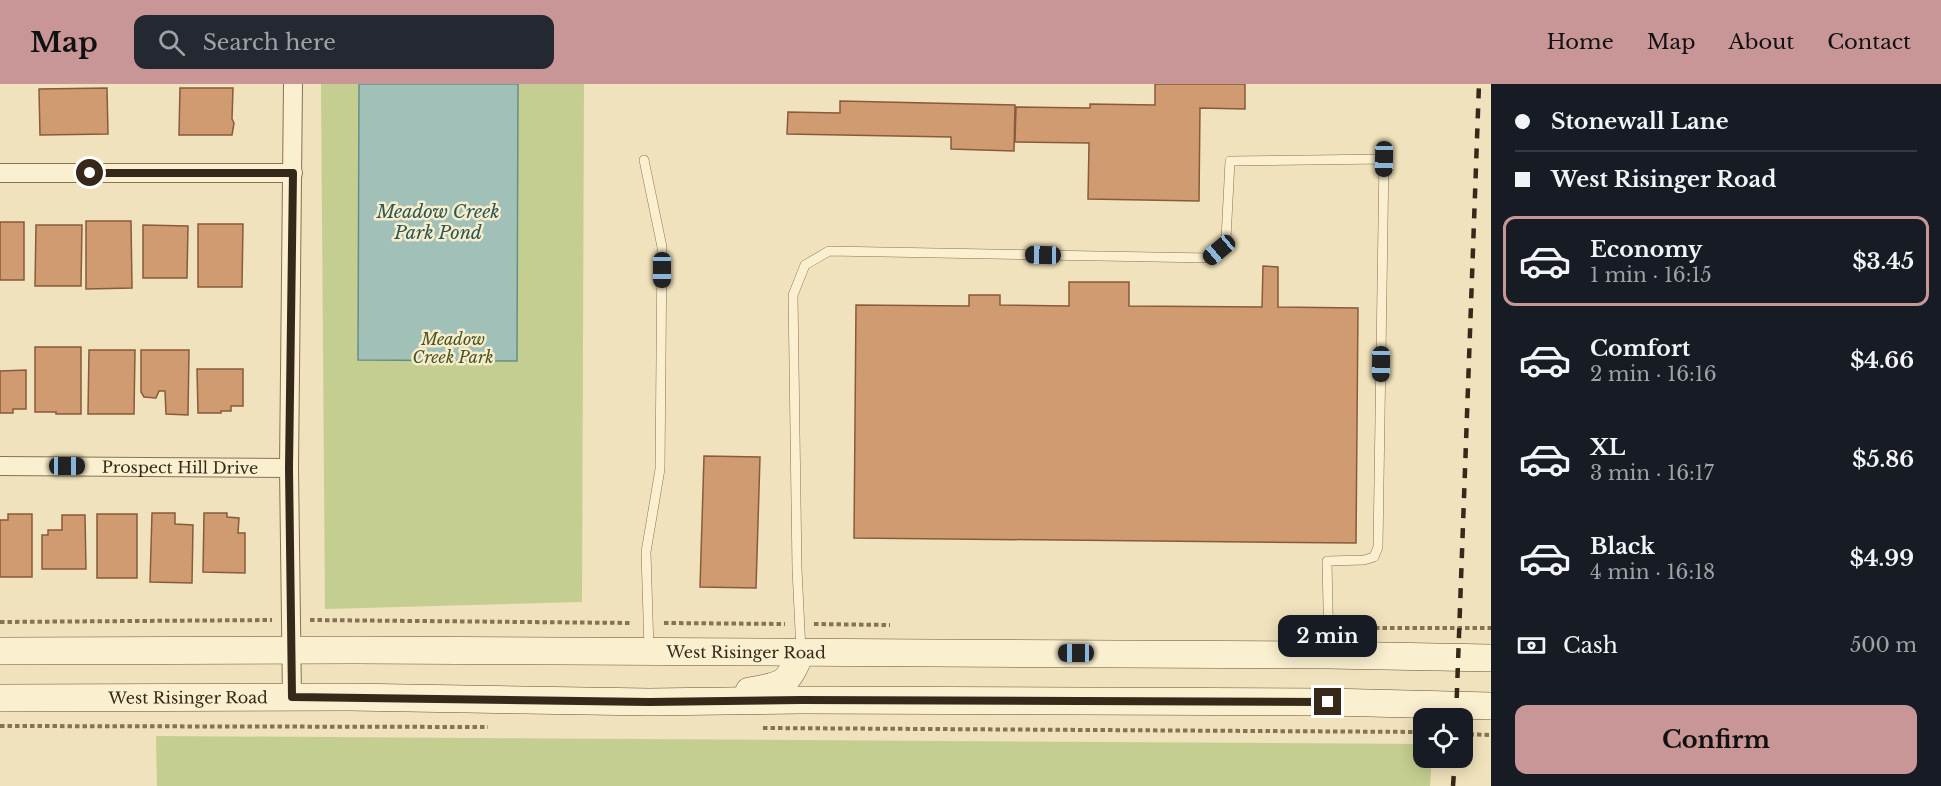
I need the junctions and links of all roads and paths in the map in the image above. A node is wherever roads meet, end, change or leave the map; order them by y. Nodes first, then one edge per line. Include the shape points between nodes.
1 (293, 84) edge
2 (644, 160) dead end
3 (0, 173) edge
4 (293, 173) junction
5 (0, 466) edge
6 (289, 468) junction
7 (292, 620) junction
8 (0, 622) edge
9 (648, 623) junction
10 (800, 624) junction
11 (894, 625) dead end
12 (1329, 627) junction
13 (1491, 628) edge
14 (292, 650) junction
15 (0, 651) edge
16 (649, 652) junction
17 (801, 652) junction
18 (1329, 655) junction
19 (1491, 658) edge
20 (292, 697) junction
21 (0, 698) edge
22 (573, 700) junction
23 (1491, 706) edge
24 (1473, 734) edge
25 (1491, 735) edge

1 - 4 street
2 - 9 lane via 662,247 660,469 646,552
3 - 4 street
4 - 6 street
5 - 6 street, Prospect Hill Drive
6 - 7 street
7 - 8 path
7 - 9 path
7 - 14 street
9 - 10 path
9 - 16 lane
10 - 11 path
10 - 12 lane via 793,295 805,265 829,251 1209,258 1226,239 1230,161 1384,159 1378,547 1374,557 1364,560 1327,561
10 - 17 lane
12 - 13 path
12 - 18 lane
14 - 15 main road, West Risinger Road
14 - 16 main road, West Risinger Road
14 - 20 street
16 - 17 main road, West Risinger Road
17 - 18 main road, West Risinger Road
17 - 22 main road via 791,675 777,686 743,692 604,689
18 - 19 main road, West Risinger Road
20 - 21 main road, West Risinger Road
20 - 22 main road, West Risinger Road
22 - 23 main road, West Risinger Road
24 - 25 path

